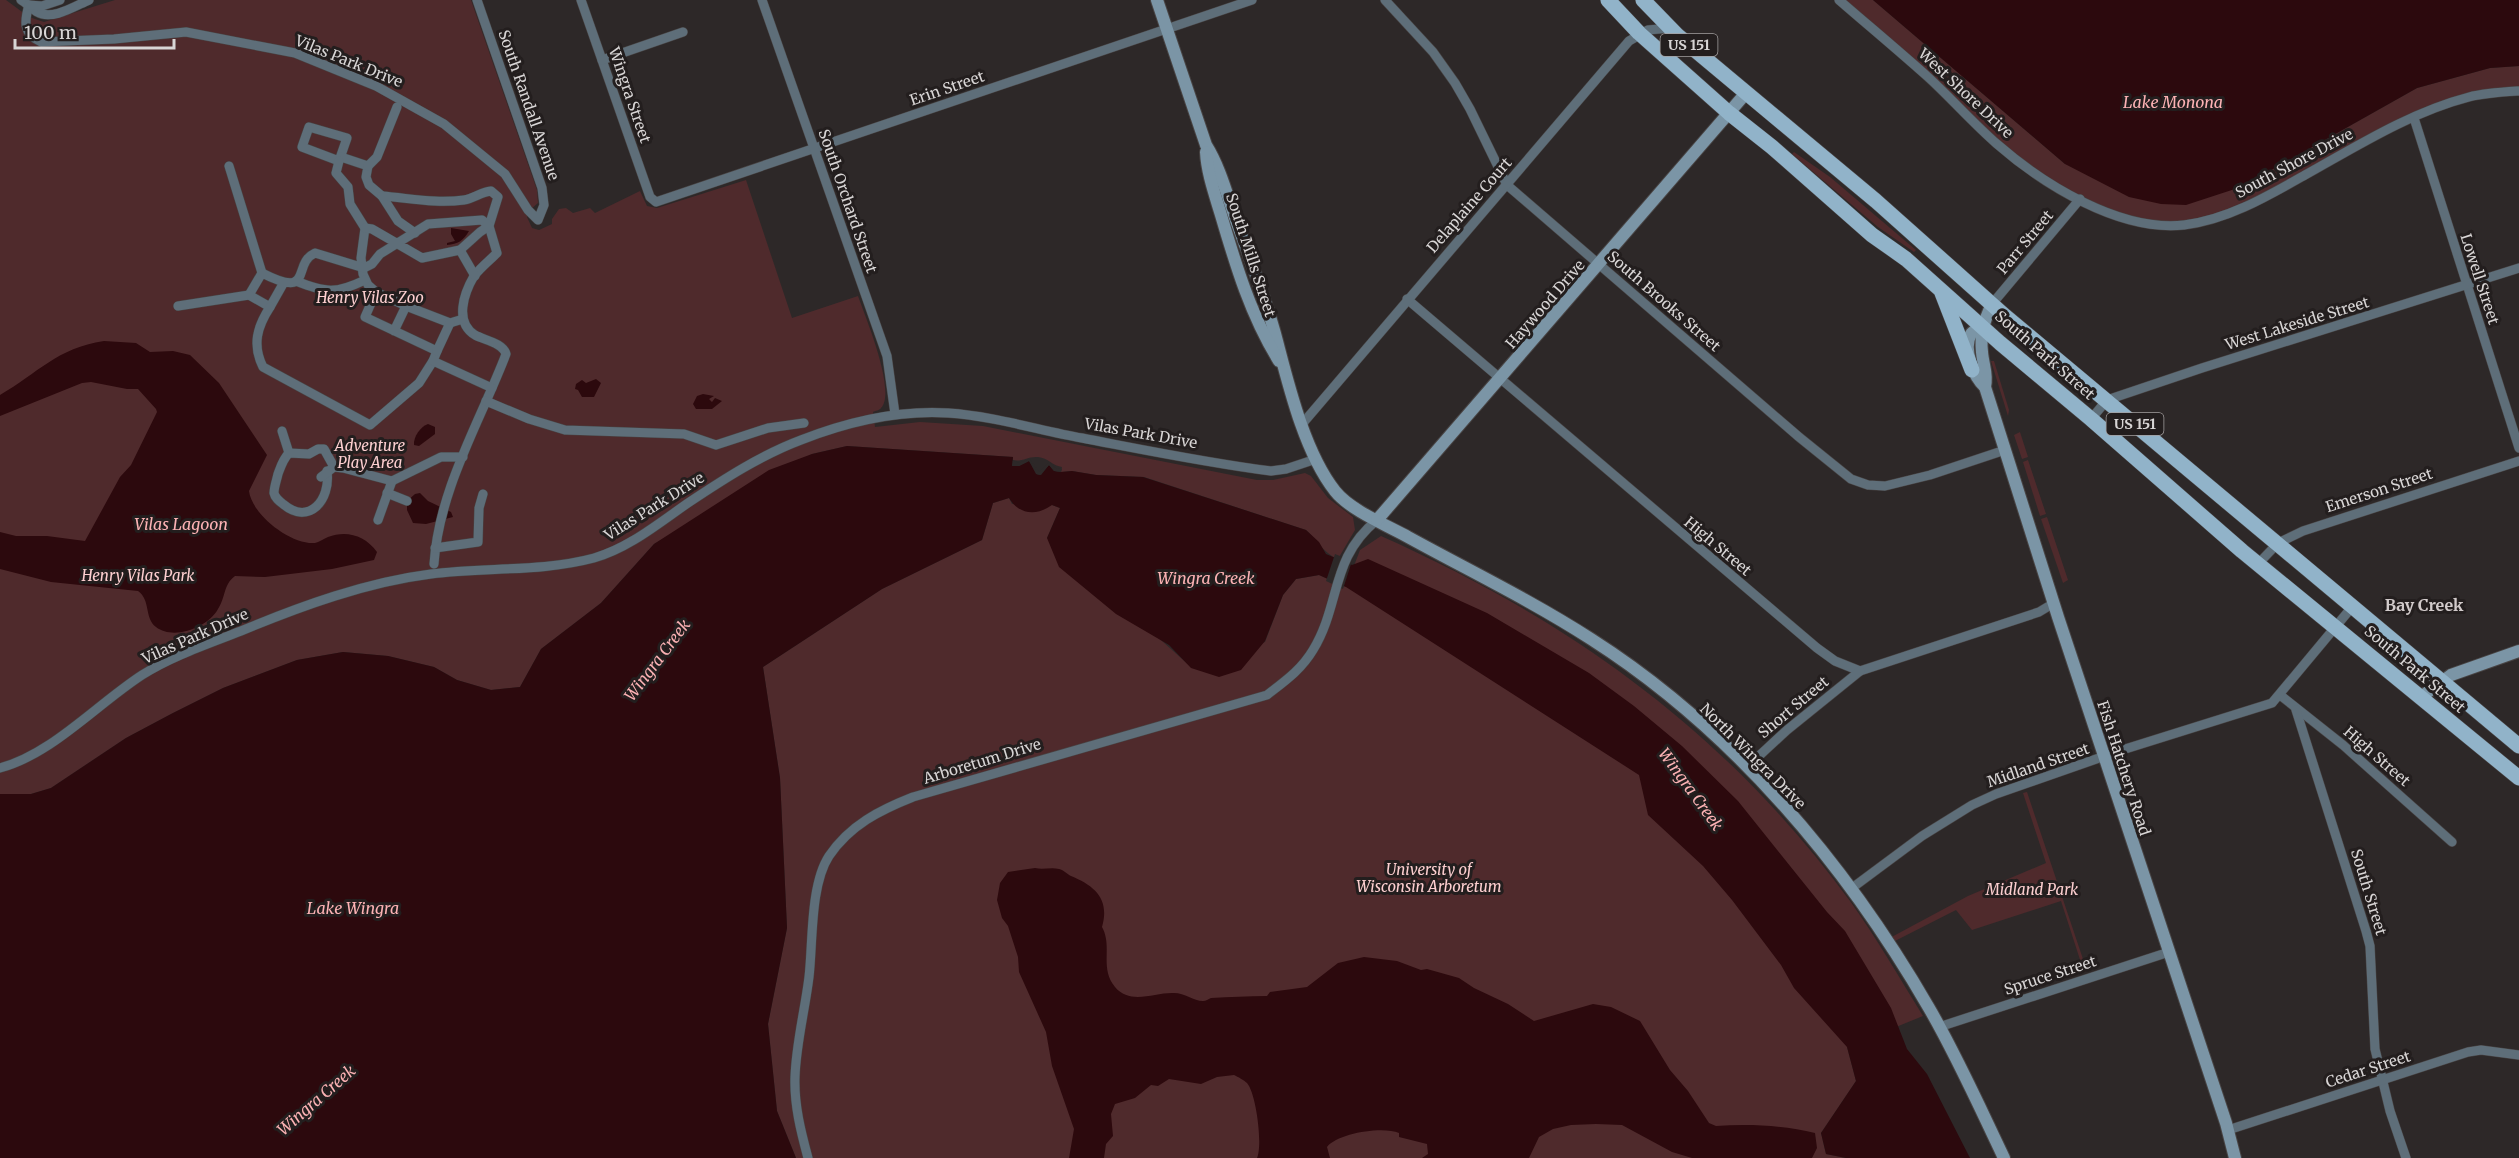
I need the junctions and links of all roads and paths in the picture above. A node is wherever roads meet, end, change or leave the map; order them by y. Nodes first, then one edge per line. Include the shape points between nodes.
1 (60, 0) edge
2 (89, 0) edge
3 (477, 0) edge
4 (581, 0) edge
5 (762, 0) edge
6 (1157, 0) edge
7 (1252, 0) edge
8 (1385, 0) edge
9 (1608, 0) edge
10 (1643, 0) edge
11 (1839, 0) edge
12 (25, 2) edge
13 (1670, 28) junction
14 (1167, 29) junction
15 (682, 32) dead end
16 (1639, 33) junction
17 (602, 60) junction
18 (2519, 91) edge
19 (1746, 93) junction
20 (397, 107) dead end
21 (1729, 113) junction
22 (2414, 118) junction
23 (814, 149) junction
24 (340, 159) junction
25 (229, 166) dead end
26 (368, 166) junction
27 (1507, 185) junction
28 (382, 196) junction
29 (2080, 199) junction
30 (652, 200) joint
31 (538, 220) joint
32 (489, 226) junction
33 (365, 228) junction
34 (415, 233) junction
35 (397, 245) junction
36 (460, 250) junction
37 (1599, 264) junction
38 (364, 268) junction
39 (2519, 268) edge
40 (262, 273) junction
41 (475, 276) junction
42 (365, 280) junction
43 (296, 281) junction
44 (283, 284) junction
45 (2467, 286) junction
46 (1939, 288) junction
47 (376, 292) junction
48 (249, 295) junction
49 (1407, 299) junction
50 (1992, 304) junction
51 (178, 306) dead end
52 (406, 306) junction
53 (270, 307) junction
54 (463, 319) junction
55 (450, 323) junction
56 (1982, 325) junction
57 (394, 331) junction
58 (437, 351) junction
59 (432, 361) junction
60 (1972, 370) junction
61 (1500, 380) junction
62 (1985, 387) junction
63 (492, 388) junction
64 (2107, 400) junction
65 (486, 401) junction
66 (895, 414) junction
67 (2091, 419) junction
68 (804, 423) dead end
69 (1302, 423) junction
70 (282, 431) dead end
71 (2519, 448) edge
72 (2005, 450) junction
73 (289, 453) junction
74 (463, 457) junction
75 (1316, 459) junction
76 (2519, 461) edge
77 (328, 472) junction
78 (392, 481) junction
79 (387, 494) junction
80 (483, 494) dead end
81 (407, 501) dead end
82 (1351, 504) joint
83 (378, 520) dead end
84 (1377, 520) junction
85 (1364, 531) joint
86 (2278, 543) junction
87 (436, 544) junction
88 (434, 564) dead end
89 (2258, 564) junction
90 (2054, 603) junction
91 (2352, 607) junction
92 (2335, 627) junction
93 (2519, 651) edge
94 (1860, 671) junction
95 (2443, 680) junction
96 (2280, 695) junction
97 (2421, 697) junction
98 (2296, 710) junction
99 (2519, 746) edge
100 (2104, 757) junction
101 (0, 768) edge
102 (1747, 768) junction
103 (2519, 778) edge
104 (2452, 842) dead end
105 (1851, 888) junction
106 (2169, 952) junction
107 (1940, 1027) junction
108 (2519, 1055) edge
109 (2383, 1079) junction
110 (2228, 1130) junction
111 (808, 1158) edge
112 (2004, 1158) edge
113 (2235, 1158) edge
114 (2406, 1158) edge

1 - 12 street via 42,6
2 - 12 street via 49,14 39,13
3 - 31 street, South Randall Avenue via 542,188 544,205
4 - 17 street, Wingra Street
5 - 23 street, South Orchard Street
6 - 14 street, South Mills Street
7 - 14 street, Erin Street
8 - 27 street, South Brooks Street via 1433,52 1455,83
9 - 16 main road, South Park Street / US 151
10 - 13 main road, South Park Street / US 151
11 - 29 street, West Shore Drive via 1929,78 1997,145
12 - 31 street, Vilas Park Drive via 26,29 41,42 186,32 295,53 352,75 424,111 462,137 505,174
13 - 16 street
13 - 19 main road, South Park Street / US 151
14 - 23 street, Erin Street
14 - 69 street, South Mills Street via 1206,145 1212,181 1243,286 1264,338 1283,368
15 - 17 street
16 - 21 main road, South Park Street / US 151
16 - 27 street, Delaplaine Court
17 - 30 street, Wingra Street
18 - 22 street, South Shore Drive via 2471,97
19 - 21 street, Haywood Drive
19 - 50 main road, South Park Street / US 151
20 - 26 street via 376,157
21 - 37 street, Haywood Drive
21 - 46 main road, South Park Street / US 151
22 - 29 street, South Shore Drive via 2281,189 2212,220 2184,225 2143,224 2106,213
22 - 45 street, Lowell Street
23 - 30 street, Erin Street via 658,202
23 - 66 street, South Orchard Street via 887,356
24 - 24 street via 302,147 309,127 347,138
24 - 26 street
24 - 33 street via 336,173 348,187 350,204
25 - 40 street
26 - 28 street via 369,185
27 - 37 street, South Brooks Street
27 - 49 street, Delaplaine Court
28 - 32 street via 422,201 463,200 491,191 499,201
28 - 34 street via 399,221
29 - 50 street, Parr Street
32 - 34 street via 482,220 461,220 428,224
32 - 36 street
32 - 41 street via 497,253
33 - 35 street
33 - 38 street via 361,258
34 - 35 street
35 - 36 street via 422,258
35 - 38 street
36 - 41 street
37 - 61 street, Haywood Drive
37 - 72 street, South Brooks Street via 1851,479 1885,486
38 - 42 street
38 - 43 street via 315,253
39 - 45 street, West Lakeside Street
40 - 44 street
40 - 48 street
41 - 54 street via 462,306
42 - 43 street via 344,290 327,292
42 - 47 street
43 - 44 street
44 - 53 street
45 - 64 street, West Lakeside Street
45 - 71 street, Lowell Street
46 - 56 main road, South Park Street / US 151
46 - 60 main road
47 - 52 street
47 - 57 street via 364,317
48 - 51 street
48 - 53 street
49 - 61 street, High Street
49 - 69 street, Delaplaine Court
50 - 56 street, Fish Hatchery Road
50 - 64 main road, South Park Street / US 151
52 - 55 street
52 - 57 street
53 - 59 street via 256,337 263,367 370,425 419,383
54 - 55 street
54 - 63 street via 470,331 505,351
55 - 58 street
56 - 60 street, Fish Hatchery Road via 1969,339
56 - 62 street, Fish Hatchery Road
56 - 67 main road, South Park Street / US 151
57 - 58 street
58 - 59 street
59 - 63 street
60 - 62 street, Fish Hatchery Road
61 - 84 street, Haywood Drive
61 - 94 street, High Street via 1817,648
62 - 72 street, Fish Hatchery Road
63 - 65 street
64 - 67 street
64 - 86 main road, South Park Street / US 151
65 - 68 street via 565,430 684,434 716,445 768,428
65 - 74 street
66 - 75 street, Vilas Park Drive via 948,413 986,418 1271,471
66 - 101 street, Vilas Park Drive via 780,448 626,544 592,559 406,577 254,626 160,664 113,695 48,747
67 - 89 main road, South Park Street / US 151
69 - 75 street, South Mills Street
70 - 73 street
72 - 90 street, Fish Hatchery Road
73 - 77 street via 309,454 324,449
73 - 77 street via 280,467 274,494 291,511 300,514 320,504
74 - 78 street via 441,457
74 - 87 street via 447,496
75 - 82 street, South Mills Street via 1337,494
76 - 86 street, Emerson Street via 2303,531
77 - 78 street via 348,468
78 - 79 street
79 - 81 street
79 - 83 street
80 - 87 street via 478,543
82 - 84 street, North Wingra Drive
84 - 85 street, Haywood Drive
84 - 102 street, North Wingra Drive via 1528,600 1600,645 1685,709
85 - 111 street, Arboretum Drive via 1346,557 1313,650 1296,673 1267,695 914,797 880,810 848,832 828,858 818,888 800,1032 795,1078 799,1122
86 - 89 street, Emerson Street
86 - 91 main road, South Park Street / US 151
87 - 88 street
89 - 92 main road, South Park Street / US 151
90 - 94 street via 2039,612
90 - 100 street, Fish Hatchery Road
91 - 92 street, Midland Street
91 - 95 main road, South Park Street / US 151
92 - 96 street, Midland Street
92 - 97 main road, South Park Street / US 151
93 - 95 street
94 - 102 street, Short Street
95 - 97 street
95 - 99 main road, South Park Street / US 151
96 - 98 street, High Street
96 - 100 street, Midland Street via 2272,703
97 - 103 main road, South Park Street / US 151
98 - 104 street, High Street via 2343,745
98 - 109 street, South Street via 2370,946 2375,1049
100 - 105 street, Midland Street via 1972,805
100 - 106 street, Fish Hatchery Road
102 - 105 street, North Wingra Drive via 1807,832
105 - 107 street, North Wingra Drive
106 - 107 street, Spruce Street
106 - 110 street, Fish Hatchery Road
107 - 112 street, North Wingra Drive
108 - 109 street, Cedar Street via 2476,1051
109 - 110 street, Cedar Street
109 - 114 street, South Street
110 - 113 street, Fish Hatchery Road

